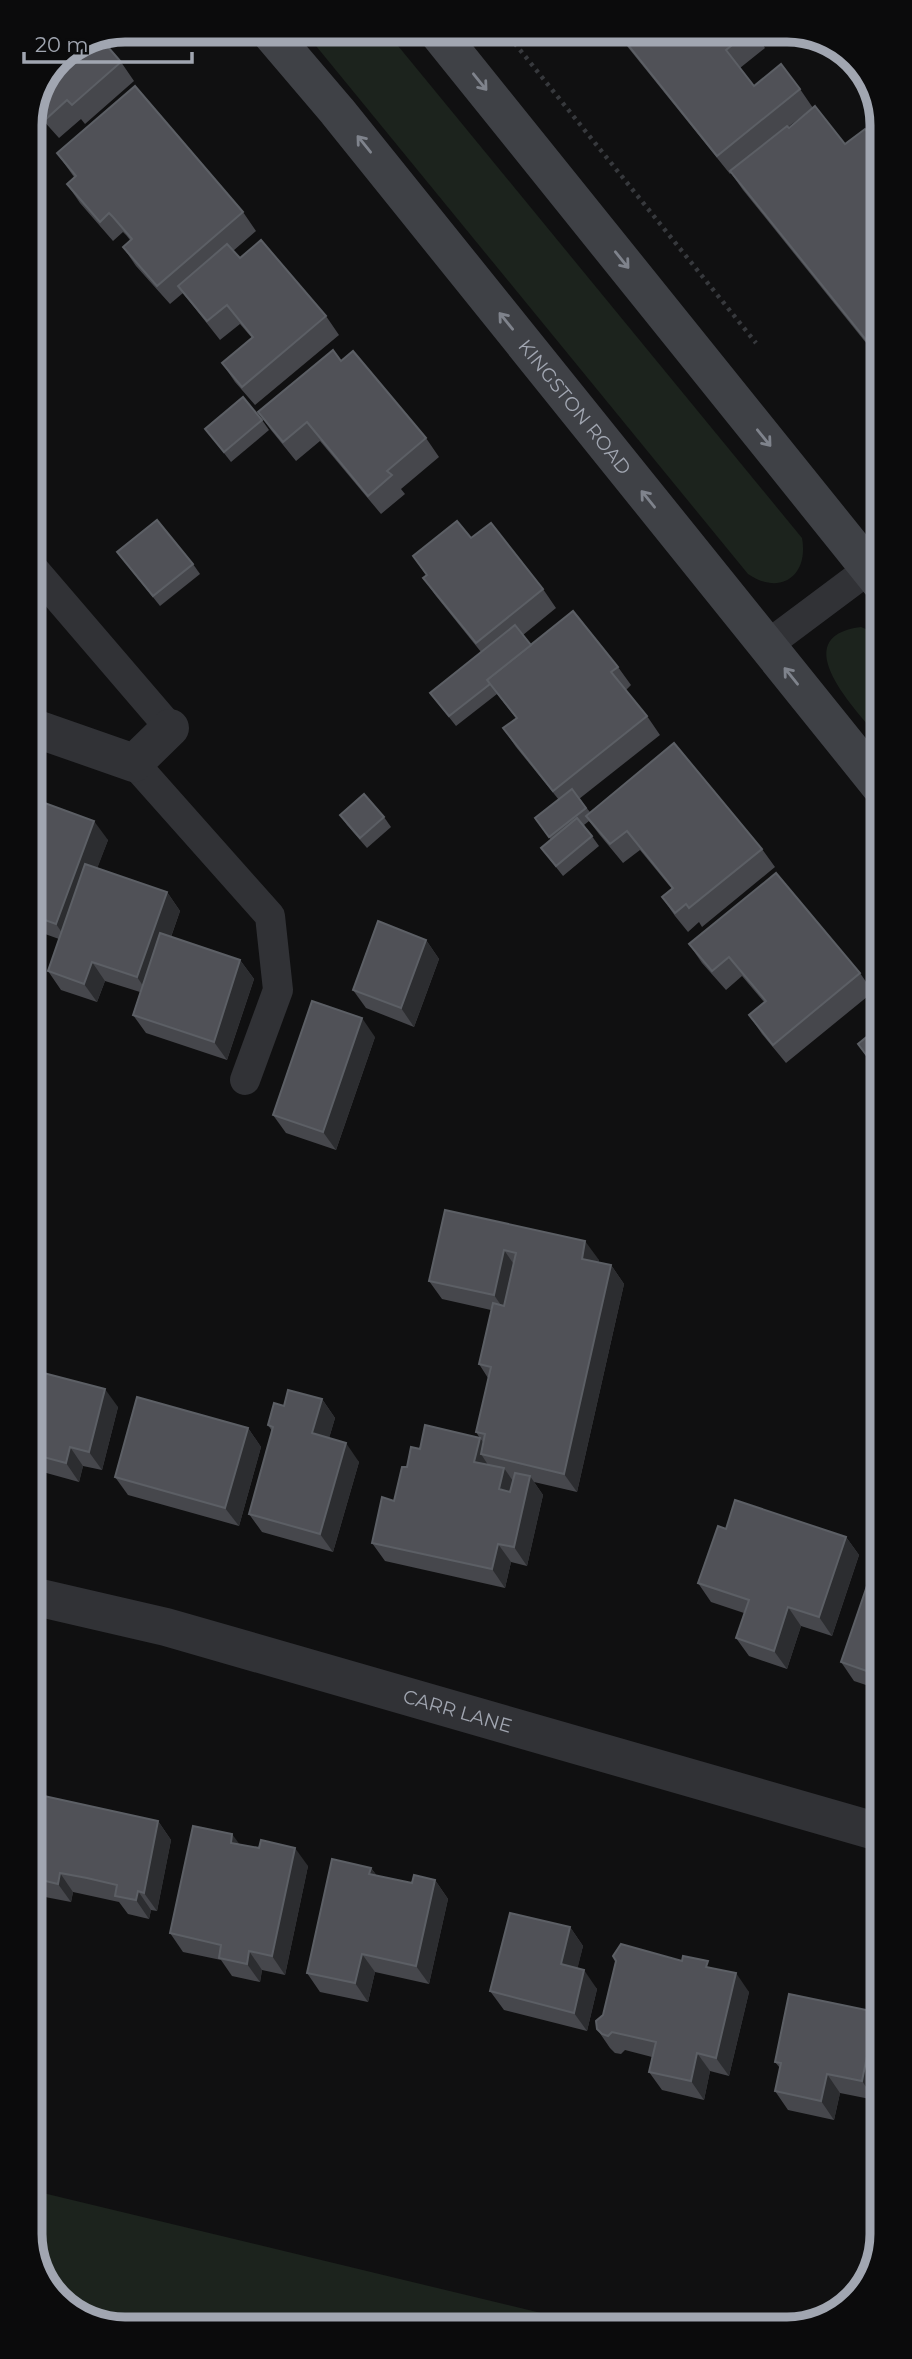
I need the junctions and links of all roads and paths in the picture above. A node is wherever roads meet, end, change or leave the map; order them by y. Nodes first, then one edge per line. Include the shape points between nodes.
1 (278, 42) edge
2 (446, 42) edge
3 (514, 42) edge
4 (760, 349) dead end
5 (870, 570) edge
6 (870, 578) edge
7 (42, 579) edge
8 (766, 646) junction
9 (170, 728) joint
10 (42, 731) edge
11 (134, 763) junction
12 (870, 774) edge
13 (245, 1080) dead end
14 (42, 1599) edge
15 (870, 1830) edge

8 -> 1 main road, KINGSTON ROAD
2 -> 5 main road
3 - 4 path
6 - 8 lane
7 - 9 lane
12 -> 8 main road, KINGSTON ROAD
9 - 11 street
10 - 11 street
11 - 13 lane via 270,916 278,990
14 - 15 street, CARR LANE via 166,1627

